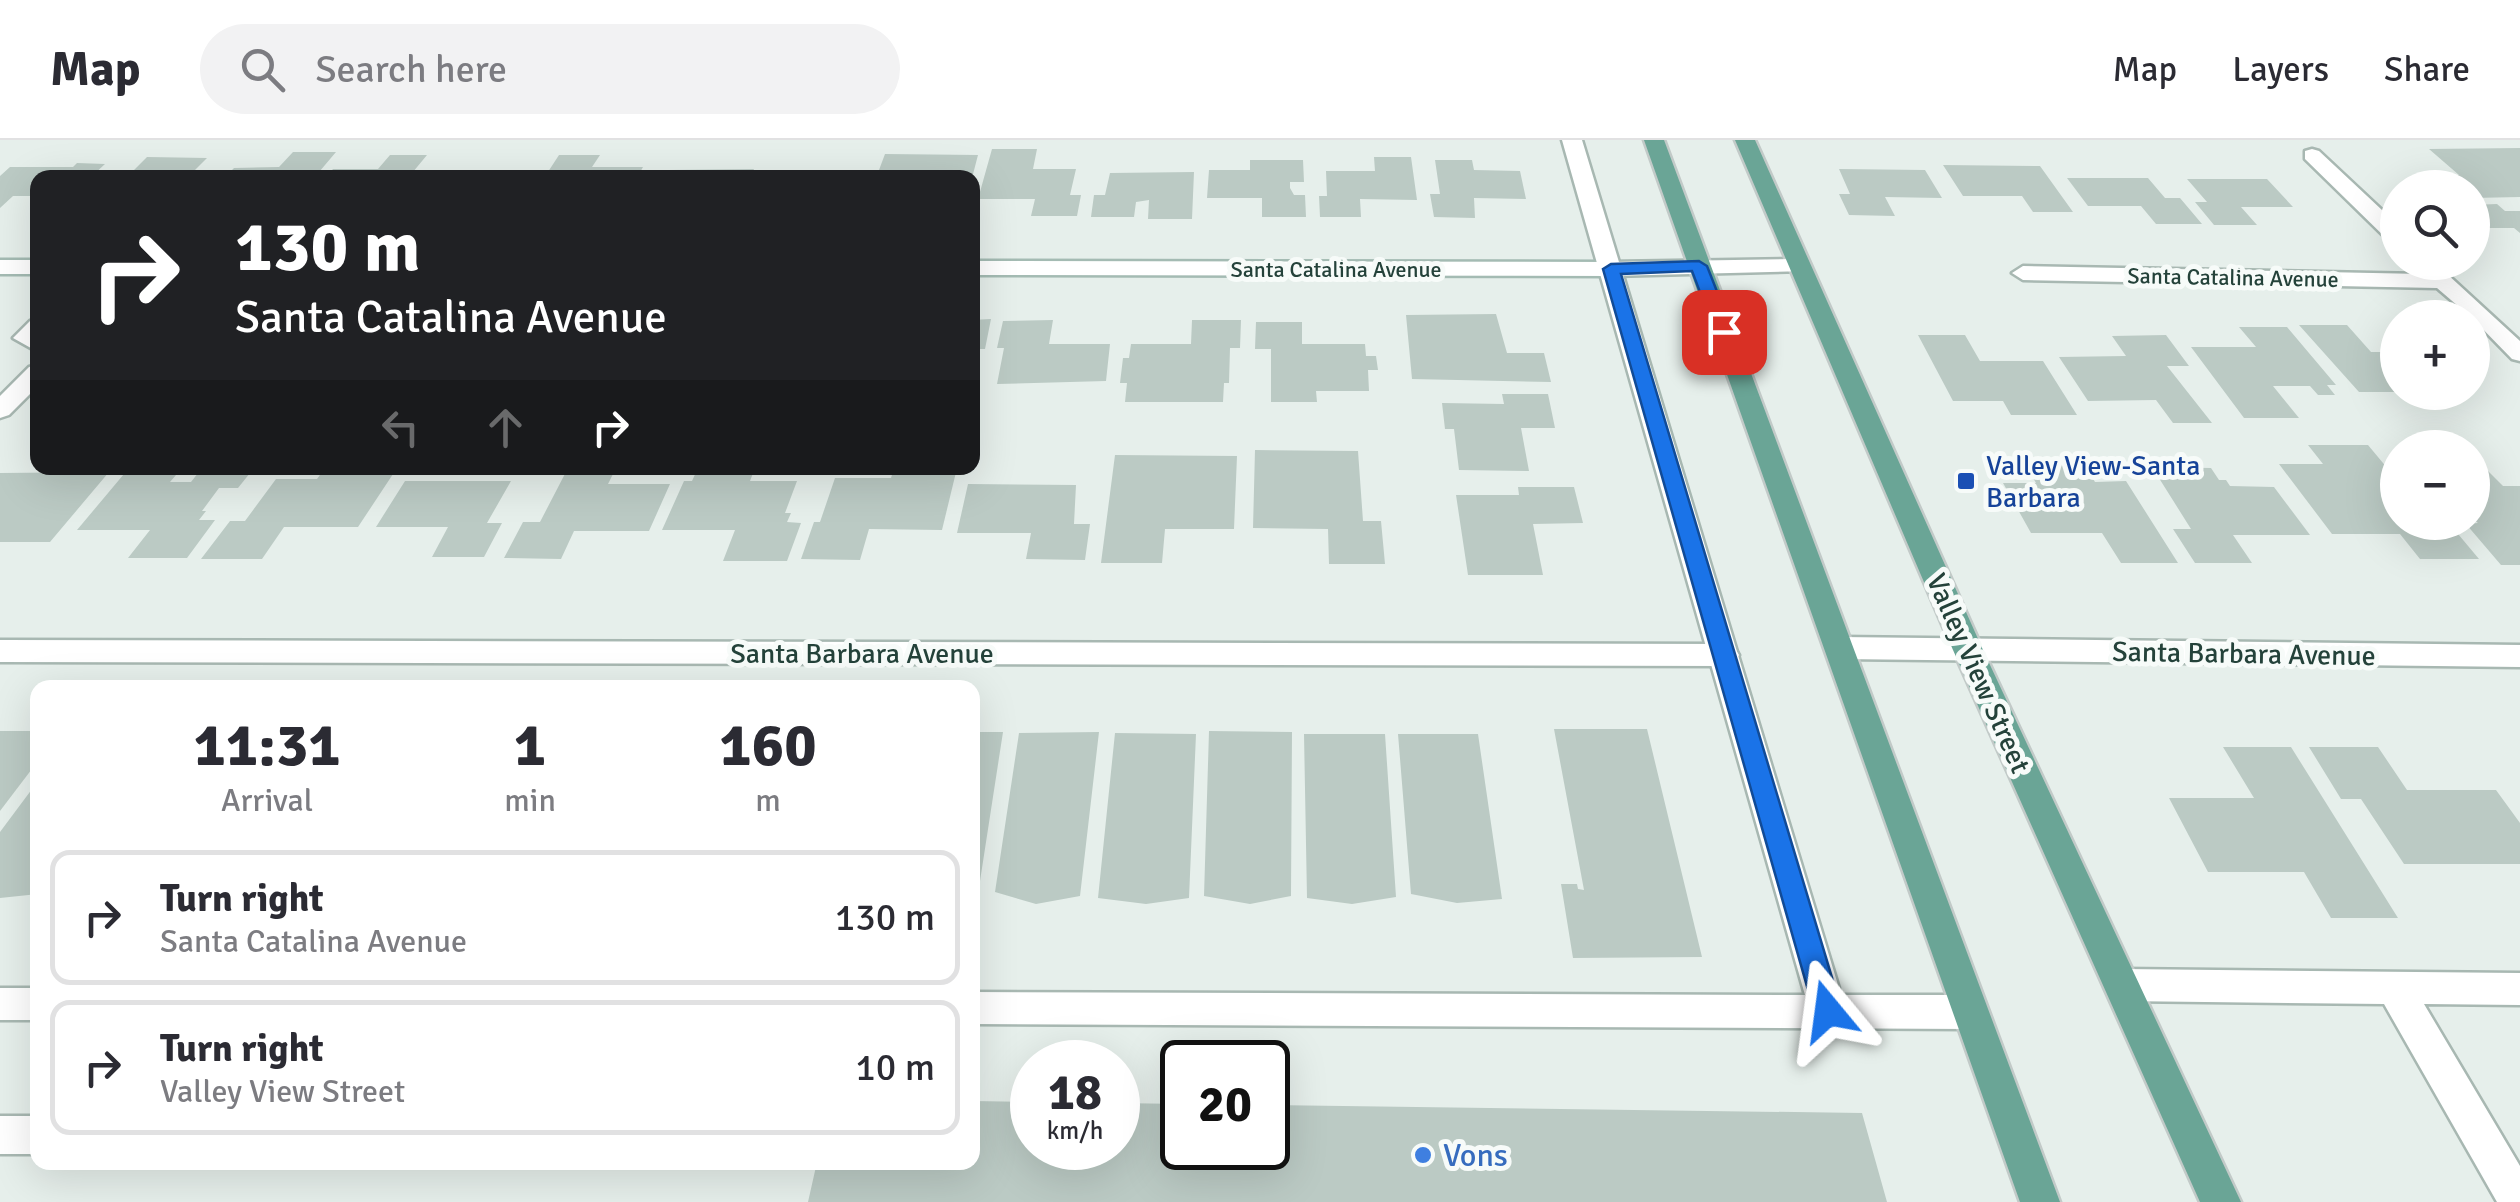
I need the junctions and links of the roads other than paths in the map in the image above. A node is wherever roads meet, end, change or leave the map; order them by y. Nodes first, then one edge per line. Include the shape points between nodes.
1 (1572, 140) edge
2 (1654, 140) edge
3 (1745, 140) edge
4 (2312, 155) dead end
5 (2380, 221) edge
6 (1699, 266) junction
7 (1798, 266) junction
8 (0, 267) edge
9 (30, 267) edge
10 (980, 268) edge
11 (1611, 269) junction
12 (2024, 273) dead end
13 (2380, 279) edge
14 (2442, 280) edge
15 (30, 336) edge
16 (0, 338) edge
17 (2520, 354) edge
18 (30, 380) edge
19 (0, 410) edge
20 (1841, 648) junction
21 (1968, 650) junction
22 (0, 651) edge
23 (1724, 654) junction
24 (2520, 656) edge
25 (2122, 985) junction
26 (2394, 987) junction
27 (2520, 989) edge
28 (0, 1004) edge
29 (30, 1004) edge
30 (980, 1008) edge
31 (1828, 1011) junction
32 (1969, 1012) junction
33 (0, 1135) edge
34 (30, 1135) edge
35 (2040, 1202) edge
36 (2221, 1202) edge
37 (2519, 1202) edge

1 - 11 street
2 - 6 main road
3 - 7 main road, Valley View Street
4 - 5 street
6 - 7 street, Santa Catalina Avenue
6 - 11 street, Santa Catalina Avenue
6 - 20 main road
7 - 21 main road, Valley View Street
8 - 9 street
10 - 11 street, Santa Catalina Avenue
11 - 23 street
12 - 13 street, Santa Catalina Avenue
14 - 17 street
15 - 16 street
18 - 19 street
20 - 21 street, Santa Barbara Avenue
20 - 32 main road
21 - 24 street, Santa Barbara Avenue
21 - 25 main road, Valley View Street
22 - 23 street, Santa Barbara Avenue
23 - 31 street
25 - 26 street
25 - 36 main road, Valley View Street
26 - 27 street
26 - 37 street
28 - 29 street
30 - 31 street
31 - 32 street
32 - 35 main road
33 - 34 street

